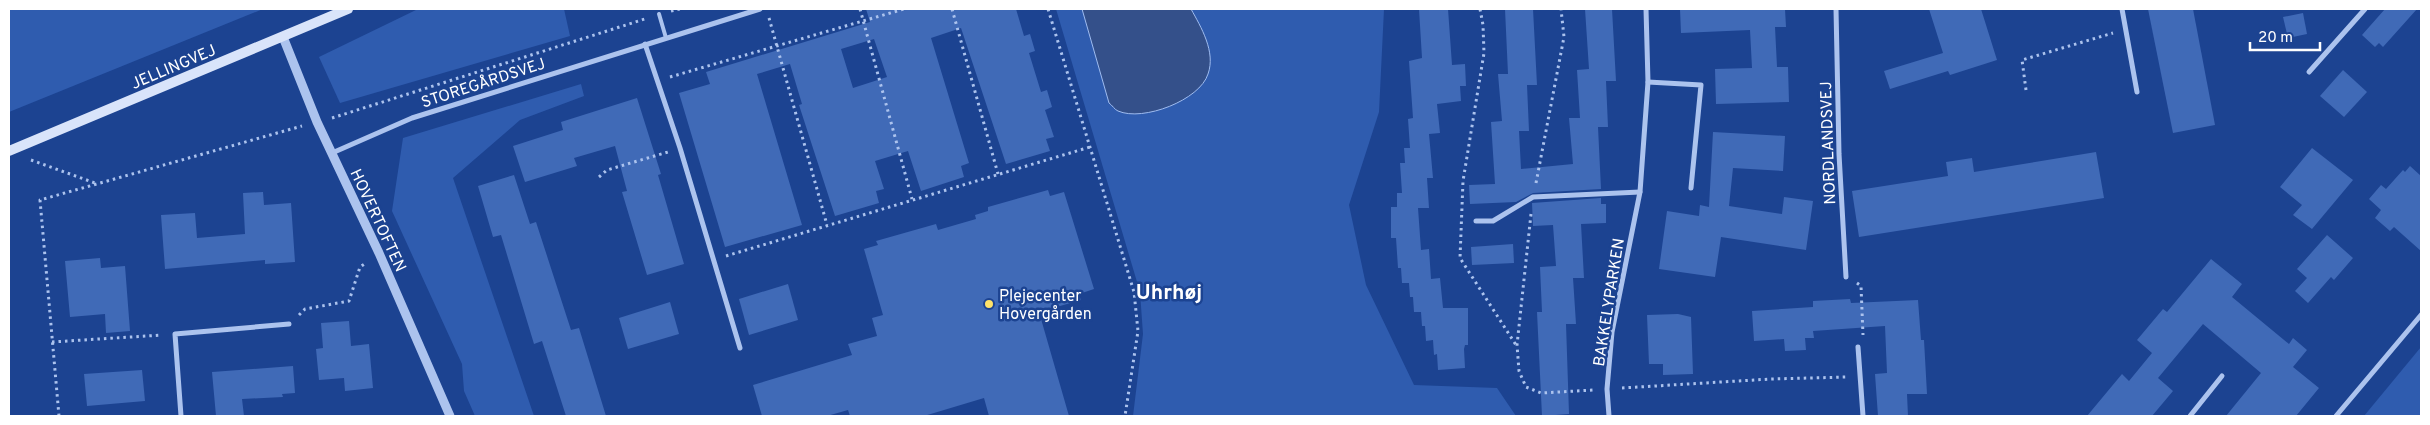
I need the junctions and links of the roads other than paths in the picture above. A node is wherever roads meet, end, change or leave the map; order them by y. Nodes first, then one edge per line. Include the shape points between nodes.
1 (348, 9) edge
2 (760, 9) edge
3 (1646, 9) edge
4 (1836, 9) edge
5 (2122, 9) edge
6 (2365, 9) edge
7 (660, 14) road end
8 (283, 36) junction
9 (666, 38) junction
10 (645, 44) junction
11 (2309, 72) dead end
12 (1648, 82) junction
13 (2137, 92) dead end
14 (9, 151) edge
15 (332, 153) junction
16 (1691, 188) dead end
17 (1640, 192) junction
18 (1476, 221) dead end
19 (1846, 277) road end
20 (2421, 315) edge
21 (289, 324) road end
22 (1858, 347) road end
23 (740, 348) dead end
24 (2222, 376) dead end
25 (181, 416) edge
26 (450, 416) edge
27 (1609, 416) edge
28 (1863, 416) edge
29 (2190, 416) edge
30 (2336, 416) edge

1 - 8 main road, JELLINGVEJ
2 - 9 street, STOREGÅRDSVEJ
3 - 12 street, BAKKELYPARKEN
4 - 19 street, NORDLANDSVEJ via 1838,154
5 - 13 street
6 - 11 street
7 - 9 lane
8 - 14 main road, JELLINGVEJ
8 - 15 street, HOVERTOFTEN
9 - 10 street, STOREGÅRDSVEJ
10 - 15 street, STOREGÅRDSVEJ via 412,118
10 - 23 street
12 - 16 street via 1701,85
12 - 17 street, BAKKELYPARKEN
15 - 26 street, HOVERTOFTEN
17 - 18 street via 1533,197 1493,221
17 - 27 street, BAKKELYPARKEN via 1612,332 1607,389
20 - 30 street
21 - 25 street via 175,334
22 - 28 street
24 - 29 street

